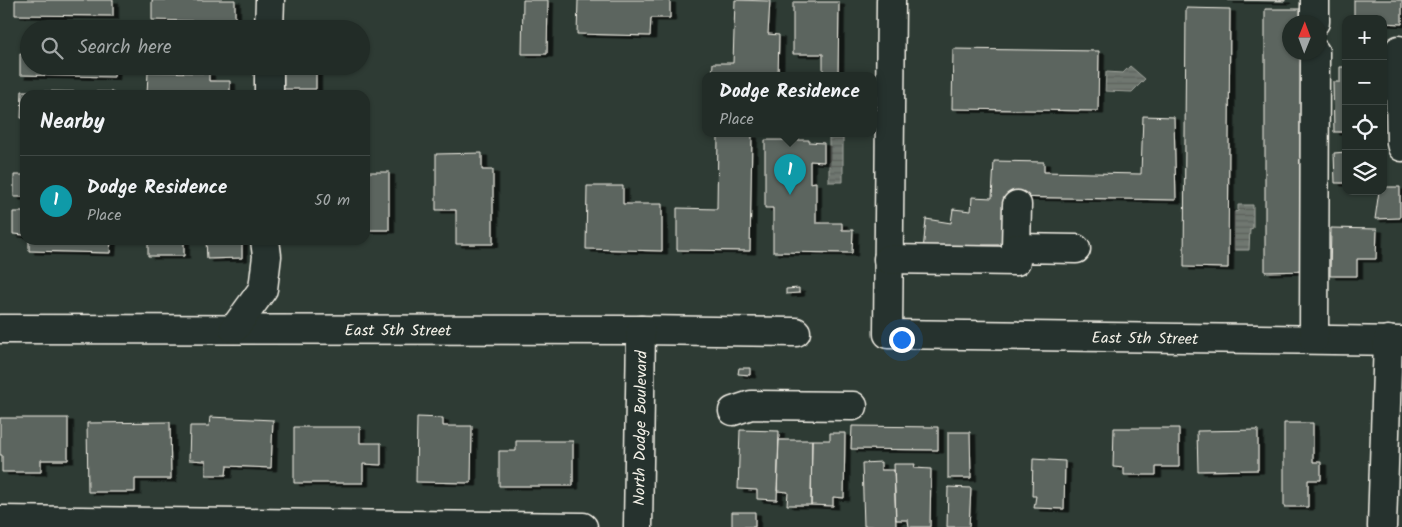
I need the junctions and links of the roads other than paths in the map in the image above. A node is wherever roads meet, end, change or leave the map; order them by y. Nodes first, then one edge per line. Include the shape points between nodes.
1 (270, 0) edge
2 (891, 0) edge
3 (1315, 0) edge
4 (1315, 15) edge
5 (270, 20) edge
6 (1399, 50) dead end
7 (1315, 60) edge
8 (269, 75) edge
9 (269, 90) edge
10 (1402, 146) edge
11 (1016, 205) dead end
12 (266, 245) edge
13 (1016, 248) junction
14 (1076, 249) dead end
15 (888, 259) junction
16 (0, 328) edge
17 (234, 329) junction
18 (640, 330) junction
19 (796, 332) dead end
20 (1314, 339) junction
21 (1395, 340) edge
22 (853, 406) dead end
23 (733, 411) dead end
24 (0, 520) edge
25 (583, 527) edge
26 (638, 527) edge
27 (1382, 527) edge

1 - 5 street
2 - 15 street
3 - 4 street
6 - 10 street
7 - 20 street
8 - 9 street
11 - 13 street
12 - 17 street via 263,289
13 - 14 street
13 - 15 street via 1016,261
15 - 20 street, East 5th Street via 888,334
16 - 17 street, East 5th Street
17 - 18 street, East 5th Street
18 - 19 street, East 5th Street
18 - 26 street, North Dodge Boulevard
20 - 21 street, East 5th Street
21 - 27 street
22 - 23 street via 751,405
24 - 25 street

